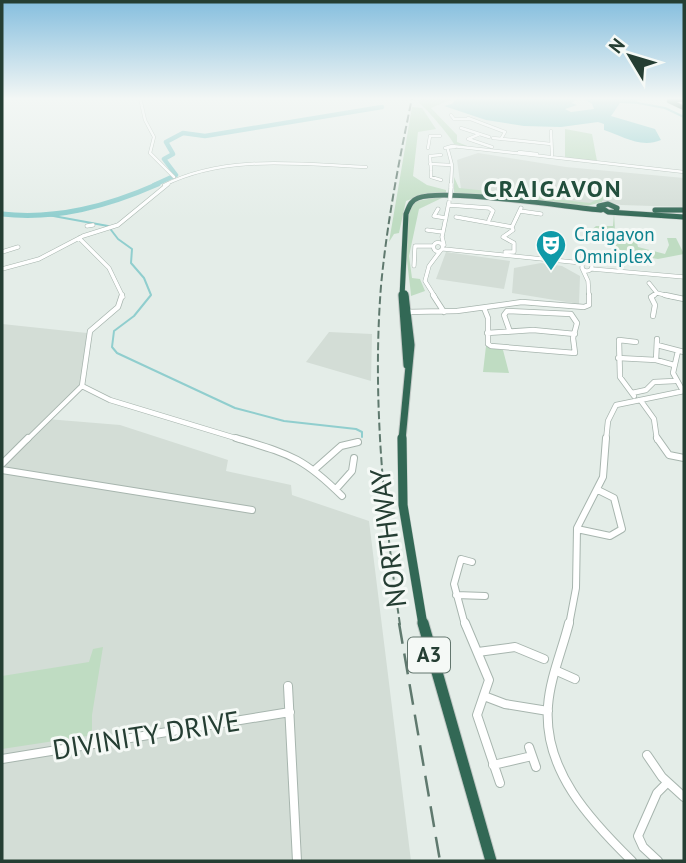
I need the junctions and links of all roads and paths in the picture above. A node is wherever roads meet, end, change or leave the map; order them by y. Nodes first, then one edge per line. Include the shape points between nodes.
1 (154, 138) edge
2 (430, 138) edge
3 (470, 138) edge
4 (494, 138) edge
5 (528, 138) edge
6 (551, 138) edge
7 (501, 139) joint
8 (522, 142) junction
9 (528, 142) junction
10 (551, 144) junction
11 (493, 147) dead end
12 (451, 149) junction
13 (505, 152) dead end
14 (534, 153) dead end
15 (523, 154) junction
16 (441, 155) dead end
17 (552, 155) dead end
18 (430, 164) junction
19 (366, 167) dead end
20 (452, 167) junction
21 (684, 172) edge
22 (174, 177) junction
23 (441, 180) dead end
24 (449, 205) junction
25 (438, 209) dead end
26 (615, 209) junction
27 (684, 210) edge
28 (541, 214) dead end
29 (684, 216) edge
30 (456, 217) dead end
31 (446, 218) junction
32 (489, 220) junction
33 (89, 225) dead end
34 (512, 227) junction
35 (427, 230) dead end
36 (89, 234) junction
37 (442, 234) junction
38 (79, 238) junction
39 (434, 246) junction
40 (18, 247) dead end
41 (443, 247) junction
42 (488, 249) dead end
43 (2, 252) edge
44 (434, 256) junction
45 (537, 259) joint
46 (414, 266) dead end
47 (582, 266) junction
48 (592, 267) junction
49 (606, 268) joint
50 (2, 269) edge
51 (587, 275) junction
52 (684, 277) edge
53 (648, 284) dead end
54 (657, 293) junction
55 (684, 299) edge
56 (484, 308) junction
57 (472, 310) junction
58 (407, 312) junction
59 (420, 312) junction
60 (444, 312) junction
61 (654, 315) dead end
62 (488, 318) junction
63 (510, 331) junction
64 (486, 333) junction
65 (575, 334) junction
66 (636, 342) dead end
67 (681, 352) edge
68 (618, 358) junction
69 (656, 360) junction
70 (674, 365) junction
71 (676, 381) junction
72 (82, 386) junction
73 (684, 391) edge
74 (643, 400) junction
75 (358, 442) dead end
76 (354, 458) dead end
77 (684, 458) edge
78 (2, 464) edge
79 (315, 469) junction
80 (2, 470) edge
81 (336, 489) junction
82 (598, 490) junction
83 (342, 496) dead end
84 (252, 510) dead end
85 (577, 529) junction
86 (472, 562) dead end
87 (456, 595) junction
88 (485, 596) dead end
89 (478, 652) junction
90 (544, 659) dead end
91 (557, 671) junction
92 (575, 679) dead end
93 (288, 686) dead end
94 (484, 696) junction
95 (548, 710) junction
96 (290, 712) junction
97 (647, 755) dead end
98 (2, 759) edge
99 (493, 765) junction
100 (536, 768) dead end
101 (500, 783) dead end
102 (667, 783) junction
103 (684, 797) edge
104 (297, 861) edge
105 (491, 861) edge
106 (632, 861) edge
107 (658, 861) edge

1 - 22 street via 150,153
2 - 12 street via 429,147
3 - 11 street
4 - 7 street
5 - 9 street
6 - 10 street
7 - 8 street
8 - 9 street
8 - 15 street
9 - 10 street
10 - 17 street
12 - 15 street
12 - 20 street
13 - 15 street
14 - 15 street
15 - 21 street
16 - 18 street via 430,156
18 - 20 street
18 - 23 street via 431,177
19 - 22 street via 263,162
20 - 24 street, bridge
22 - 36 street via 111,228
24 - 31 street
24 - 32 street via 489,208 493,211
25 - 31 street via 434,216
26 - 27 highway, A3
26 - 29 highway, A3
26 - 58 highway, NORTHWAY / A3 via 446,195 415,200 404,230
28 - 34 street via 520,210
30 - 32 street
31 - 37 street
32 - 34 street
33 - 36 street
34 - 42 street via 503,237 514,243 514,252
35 - 37 street
36 - 38 street
37 - 39 street
37 - 41 street
38 - 50 street via 44,257
38 - 72 street via 109,268 123,296 118,307 90,331
39 - 41 street
39 - 44 street
39 - 46 street via 415,246
40 - 43 street
41 - 44 street
41 - 45 street
44 - 60 street via 425,281
45 - 47 street
47 - 48 street
47 - 51 street
48 - 49 street
48 - 51 street
49 - 52 street
51 - 56 street via 587,306 520,302
53 - 54 street
54 - 55 street
54 - 61 street via 651,297
56 - 57 street
56 - 62 street
57 - 60 street
57 - 62 street
58 - 59 highway
58 - 59 street
58 - 105 highway, NORTHWAY / A3 via 401,476 410,568 432,665
59 - 60 street
62 - 64 street
63 - 64 street
63 - 65 street
63 - 65 street via 504,315 514,310 571,314 577,323
64 - 65 street via 488,344 496,348 575,353
66 - 68 street via 617,339
67 - 69 street via 657,342
67 - 70 street
68 - 69 street
68 - 71 street via 620,377 633,394 654,382
69 - 70 street
70 - 71 street
71 - 73 street
72 - 78 street
72 - 79 street via 110,400 285,453
73 - 74 street
74 - 77 street via 658,429 656,442 669,455
74 - 82 street via 616,405 610,415 606,464
75 - 79 street via 341,446
76 - 81 street via 352,471
79 - 81 street
80 - 84 street
81 - 83 street
82 - 85 street
82 - 85 street via 614,498 622,529 610,536
85 - 91 street via 577,587
86 - 87 street via 461,559
87 - 88 street
87 - 89 street
89 - 90 street via 515,647 536,650
89 - 94 street via 489,680
91 - 92 street
91 - 95 street
93 - 96 street
94 - 95 street via 497,703
94 - 99 street via 477,715
95 - 106 street via 555,755 565,780 587,815
96 - 98 street, DIVINITY DRIVE
96 - 104 street
97 - 102 street
99 - 100 street via 530,752
99 - 101 street
102 - 103 street
102 - 107 street via 657,793 639,836

